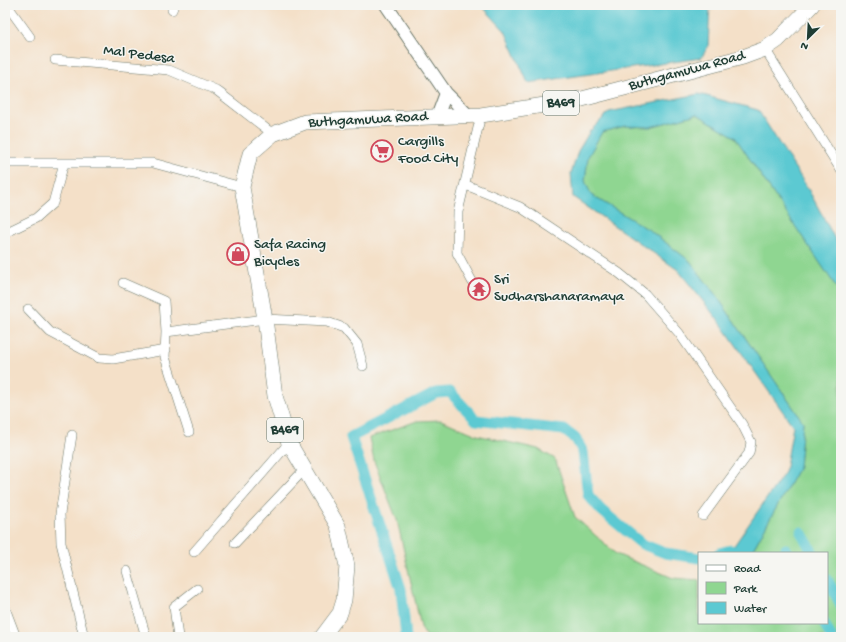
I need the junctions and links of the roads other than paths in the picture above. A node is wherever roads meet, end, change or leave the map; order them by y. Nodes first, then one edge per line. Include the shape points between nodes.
1 (7, 5) edge
2 (386, 5) edge
3 (812, 5) edge
4 (30, 37) dead end
5 (764, 49) junction
6 (55, 60) dead end
7 (446, 93) junction
8 (474, 115) junction
9 (437, 117) junction
10 (273, 134) junction
11 (5, 163) edge
12 (64, 163) junction
13 (841, 170) edge
14 (466, 185) junction
15 (242, 187) junction
16 (5, 233) edge
17 (123, 283) dead end
18 (473, 283) dead end
19 (28, 309) dead end
20 (265, 319) junction
21 (166, 332) junction
22 (166, 350) junction
23 (363, 366) dead end
24 (189, 432) dead end
25 (72, 435) dead end
26 (289, 443) junction
27 (304, 470) junction
28 (703, 516) dead end
29 (235, 543) dead end
30 (194, 552) dead end
31 (127, 572) dead end
32 (197, 589) dead end
33 (5, 608) edge
34 (16, 637) edge
35 (84, 637) edge
36 (146, 637) edge
37 (178, 637) edge
38 (322, 637) edge

1 - 4 street
2 - 7 street
3 - 5 main road, Buthgamuwa Road / B469 via 778,40
5 - 8 main road, Buthgamuwa Road / B469 via 743,57 582,100
5 - 13 street
6 - 10 street, Mal Pedesa via 169,70 216,90
7 - 8 street
7 - 9 street
8 - 9 main road, Buthgamuwa Road / B469
8 - 14 street
9 - 10 main road, Buthgamuwa Road / B469 via 305,122
10 - 15 main road, Buthgamuwa Road / B469 via 250,154
11 - 12 street
12 - 15 street via 153,163
12 - 16 street via 53,203 36,218
14 - 18 street via 458,212 457,253
14 - 28 street via 520,207 620,273 645,294 679,333 742,424 751,442 749,453
15 - 20 main road, Buthgamuwa Road / B469
17 - 21 street via 164,301
19 - 22 street via 50,332 99,358 113,359
20 - 21 street
20 - 23 street via 327,322 344,328 357,344
20 - 26 main road, Buthgamuwa Road / B469 via 275,396
21 - 22 street
22 - 24 street via 165,357
25 - 35 street via 60,514 60,542
26 - 27 main road, Buthgamuwa Road / B469
26 - 30 street
27 - 29 street
27 - 38 main road, Buthgamuwa Road / B469 via 338,526 347,566 344,600 340,613
31 - 36 street
32 - 37 street via 174,607
33 - 34 street

